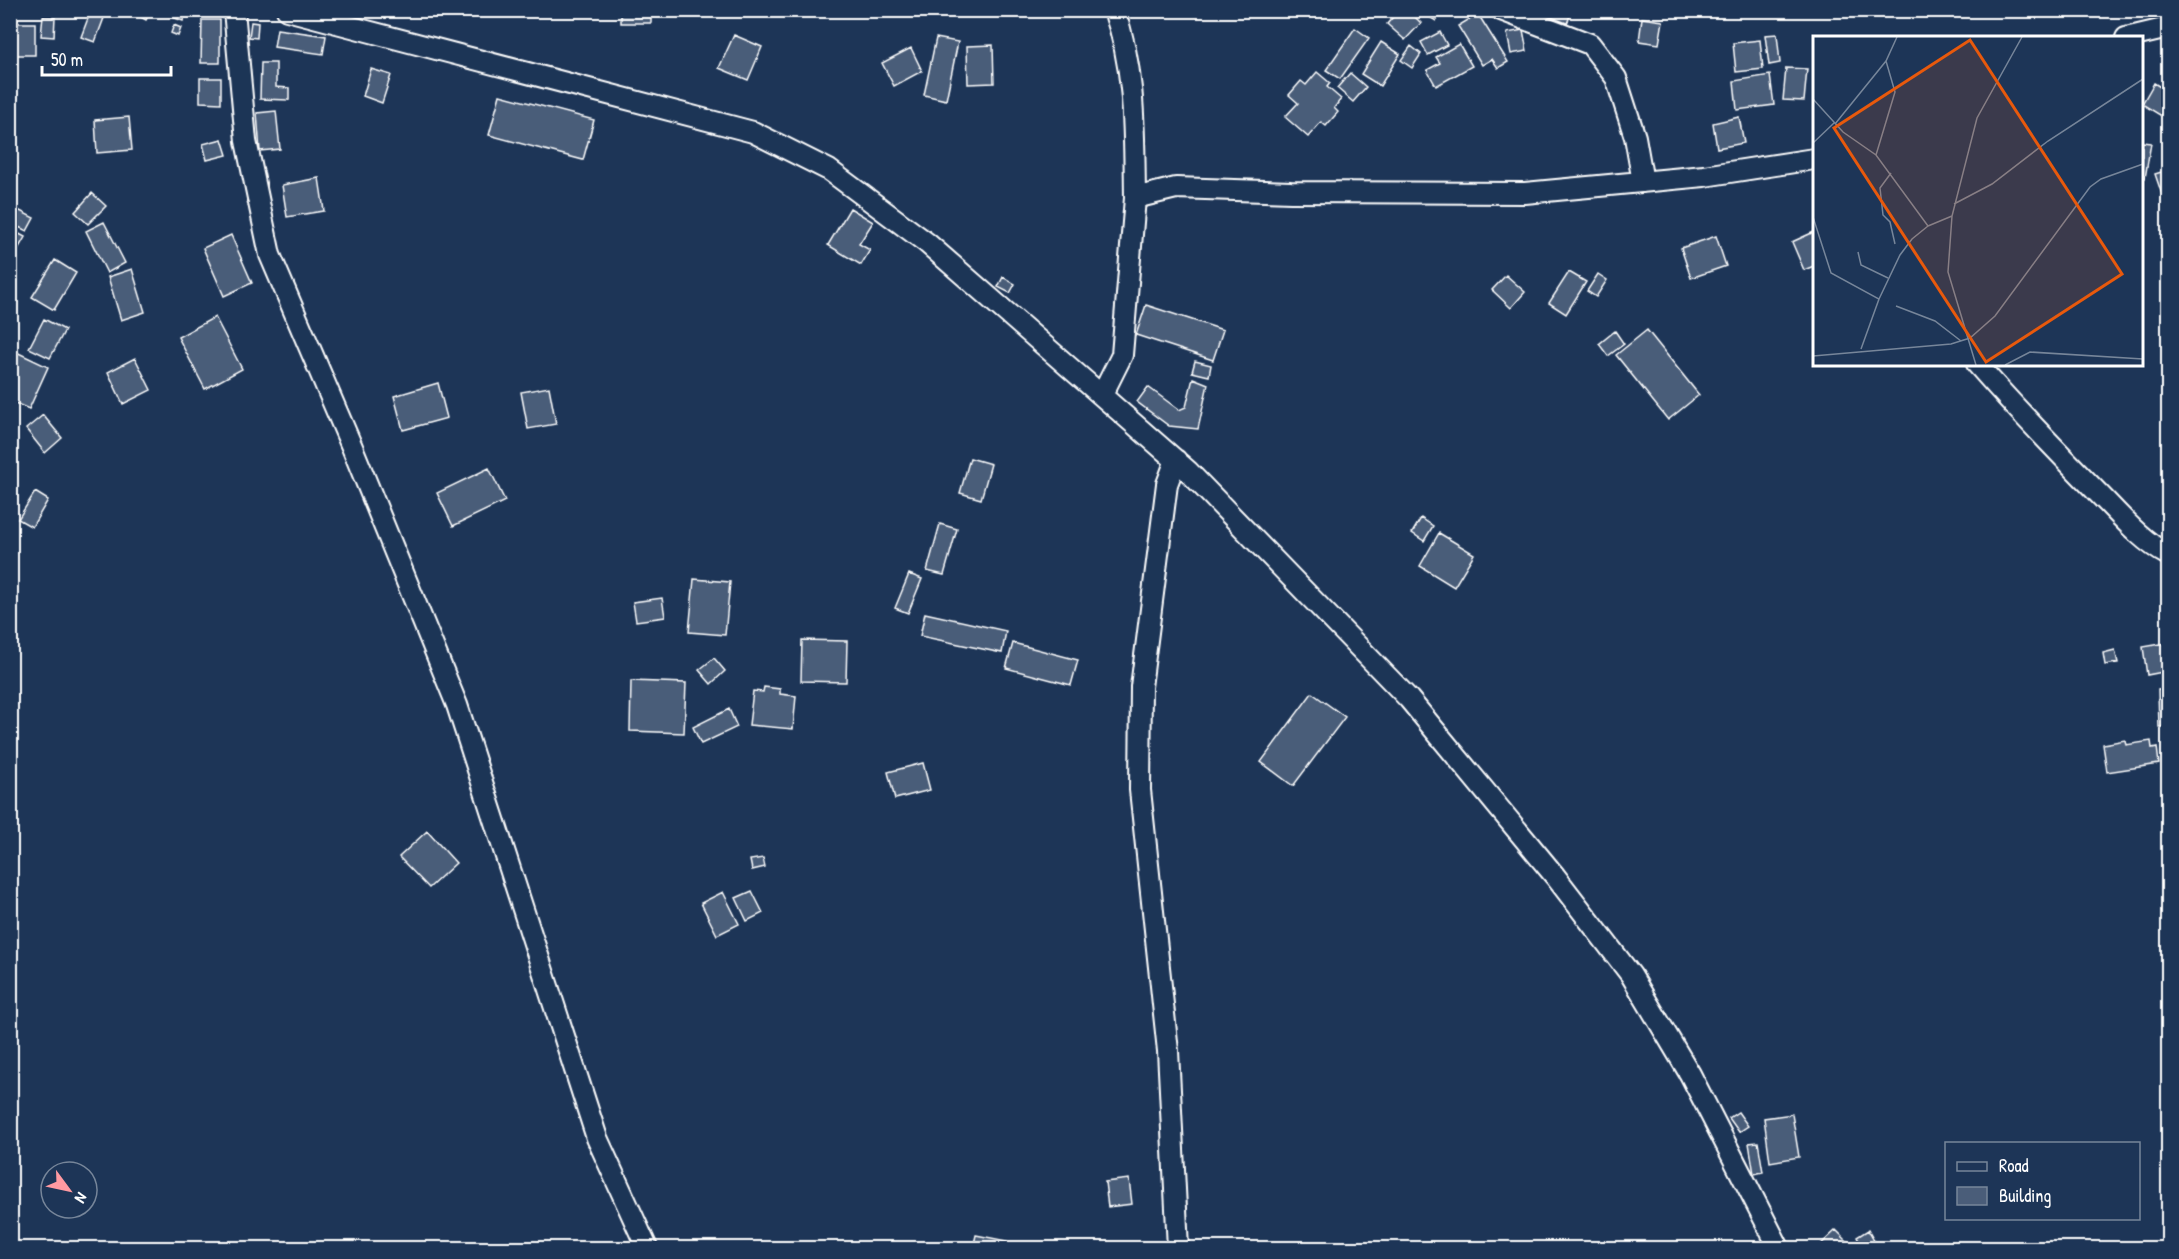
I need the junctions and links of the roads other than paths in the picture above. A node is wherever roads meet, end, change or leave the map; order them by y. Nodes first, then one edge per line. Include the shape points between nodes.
1 (234, 10) edge
2 (287, 10) edge
3 (1114, 10) edge
4 (1501, 10) edge
5 (2169, 28) edge
6 (2135, 36) edge
7 (1813, 159) edge
8 (1643, 182) junction
9 (1135, 198) junction
10 (1979, 366) edge
11 (1102, 395) junction
12 (1176, 460) junction
13 (2169, 555) edge
14 (647, 1248) edge
15 (1178, 1248) edge
16 (1779, 1248) edge

1 - 14 street via 246,141 270,255 457,705 597,1138
2 - 11 street via 753,132 829,170 927,243
3 - 9 street via 1125,39 1133,104
4 - 8 street via 1590,44 1616,78 1635,137
5 - 6 street
7 - 8 street
8 - 9 street via 1525,193 1176,188
9 - 11 street via 1122,355
10 - 13 street via 2121,517 2151,546
11 - 12 street
12 - 15 street via 1167,484 1141,687 1140,790 1168,1051
12 - 16 street via 1409,699 1631,975 1690,1074

